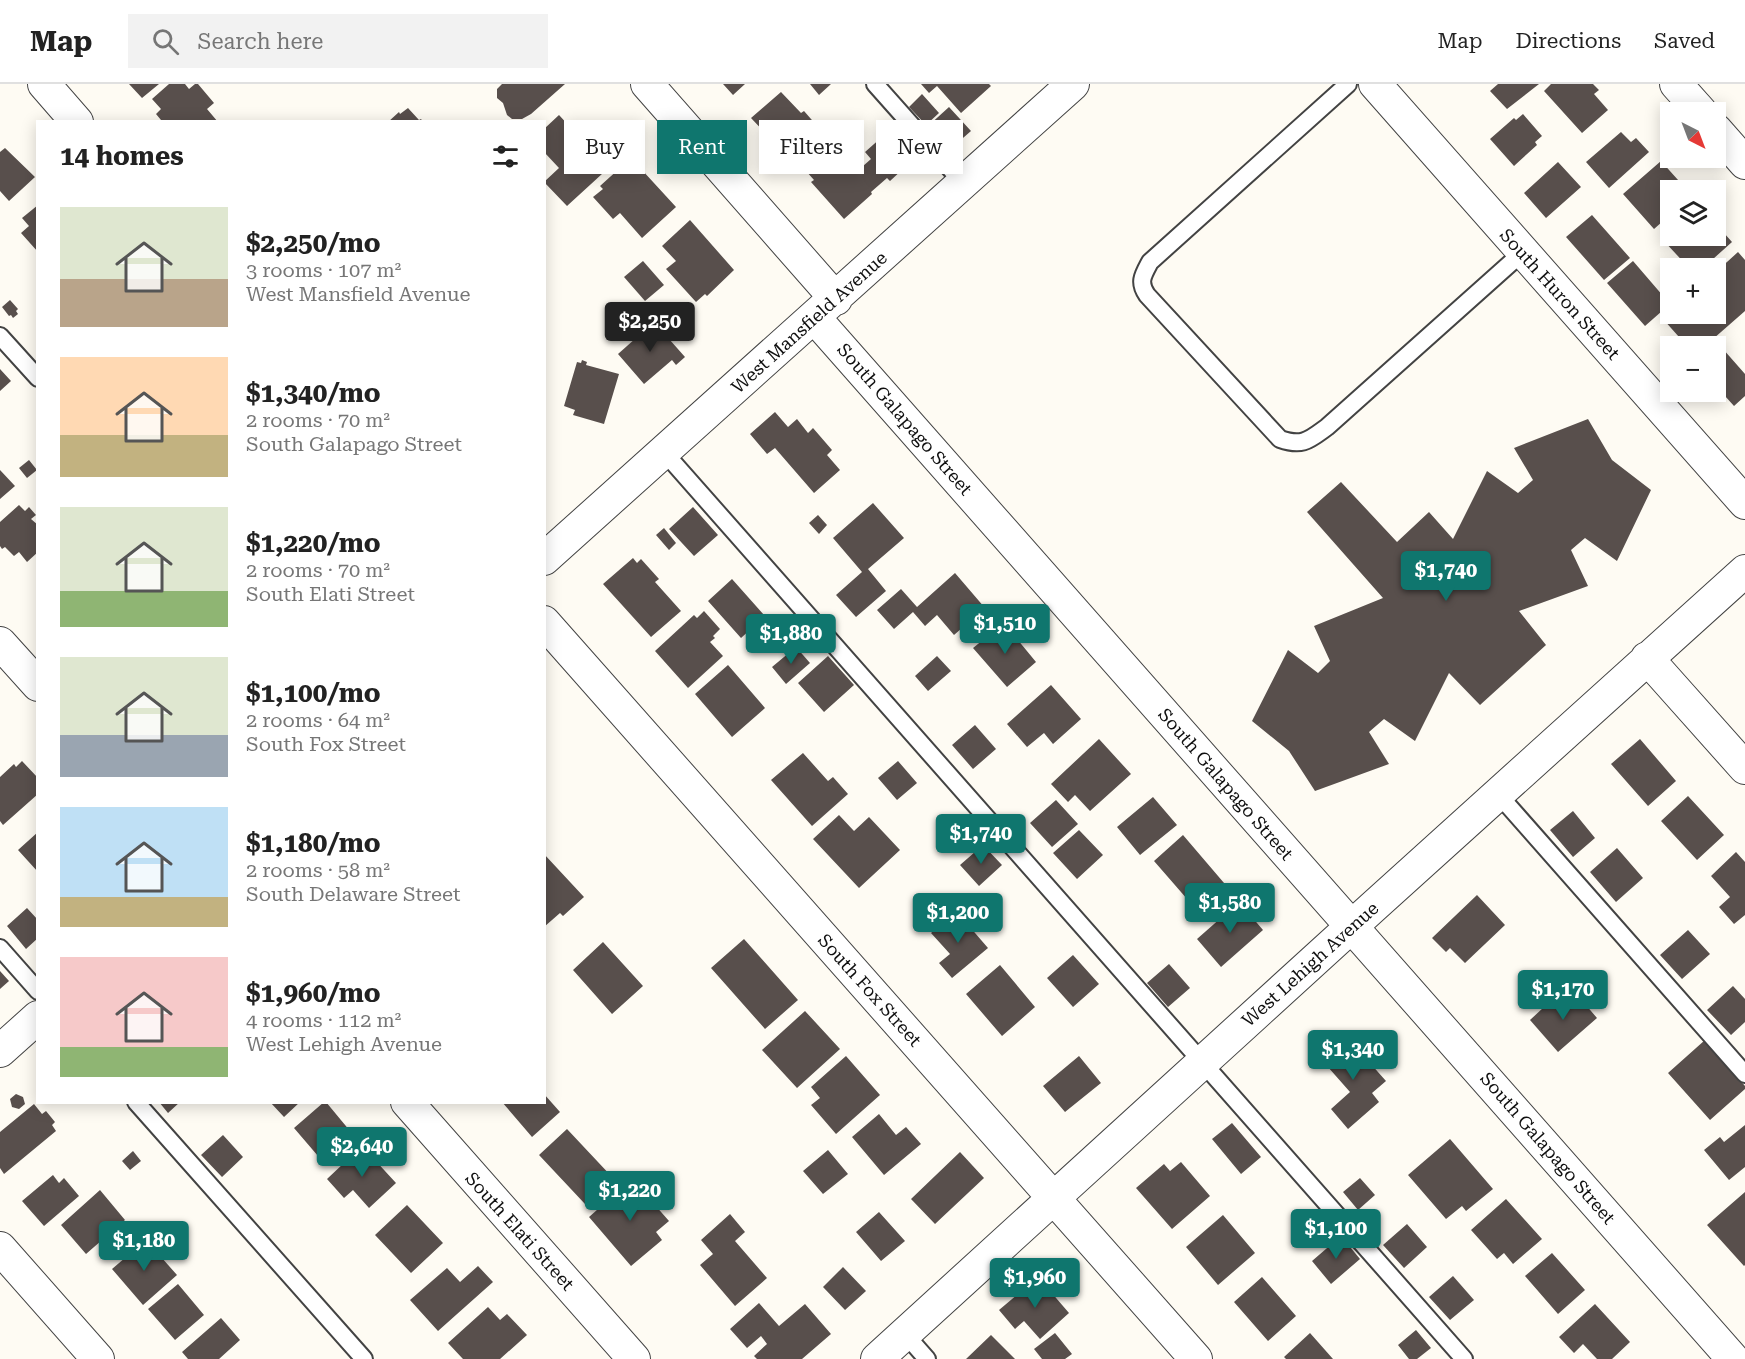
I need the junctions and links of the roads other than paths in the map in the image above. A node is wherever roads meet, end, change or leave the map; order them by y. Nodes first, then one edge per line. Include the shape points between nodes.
1 (44, 84) edge
2 (647, 84) edge
3 (875, 84) edge
4 (1073, 84) edge
5 (1348, 84) edge
6 (1375, 84) edge
7 (1676, 84) edge
8 (1692, 102) edge
9 (75, 120) edge
10 (1726, 141) edge
11 (1745, 163) edge
12 (963, 183) junction
13 (1523, 252) junction
14 (825, 308) junction
15 (0, 336) edge
16 (36, 376) edge
17 (664, 452) junction
18 (1745, 503) edge
19 (546, 557) edge
20 (1745, 571) edge
21 (546, 624) edge
22 (0, 643) edge
23 (1647, 658) junction
24 (36, 683) edge
25 (1745, 768) edge
26 (1498, 794) junction
27 (1352, 926) junction
28 (0, 948) edge
29 (36, 989) edge
30 (36, 1019) edge
31 (0, 1050) edge
32 (1203, 1062) junction
33 (1745, 1074) edge
34 (138, 1104) edge
35 (409, 1104) edge
36 (1054, 1198) junction
37 (0, 1248) edge
38 (905, 1334) junction
39 (98, 1359) edge
40 (364, 1359) edge
41 (634, 1359) edge
42 (877, 1359) edge
43 (927, 1359) edge
44 (1196, 1359) edge
45 (1464, 1359) edge
46 (1733, 1359) edge

1 - 9 street
2 - 14 street, South Galapago Street
3 - 12 lane
4 - 12 street, West Mansfield Avenue
5 - 13 lane via 1150,262 1143,274 1142,287 1147,295 1280,439 1304,443 1327,427
6 - 13 street, South Huron Street
7 - 8 street
10 - 11 street
12 - 14 street, West Mansfield Avenue
13 - 18 street, South Huron Street
14 - 17 street, West Mansfield Avenue
14 - 27 street, South Galapago Street
15 - 16 lane
17 - 19 street, West Mansfield Avenue
17 - 32 lane
20 - 23 street, West Lehigh Avenue
21 - 36 street, South Fox Street
22 - 24 street
23 - 25 street
23 - 26 street, West Lehigh Avenue
26 - 27 street, West Lehigh Avenue
26 - 33 lane
27 - 32 street, West Lehigh Avenue
27 - 46 street, South Galapago Street
28 - 29 lane
30 - 31 street
32 - 36 street, West Lehigh Avenue
32 - 45 lane
34 - 40 lane
35 - 41 street, South Elati Street
36 - 38 street, West Lehigh Avenue
36 - 44 street, South Fox Street
37 - 39 street
38 - 42 street, West Lehigh Avenue
38 - 43 lane

